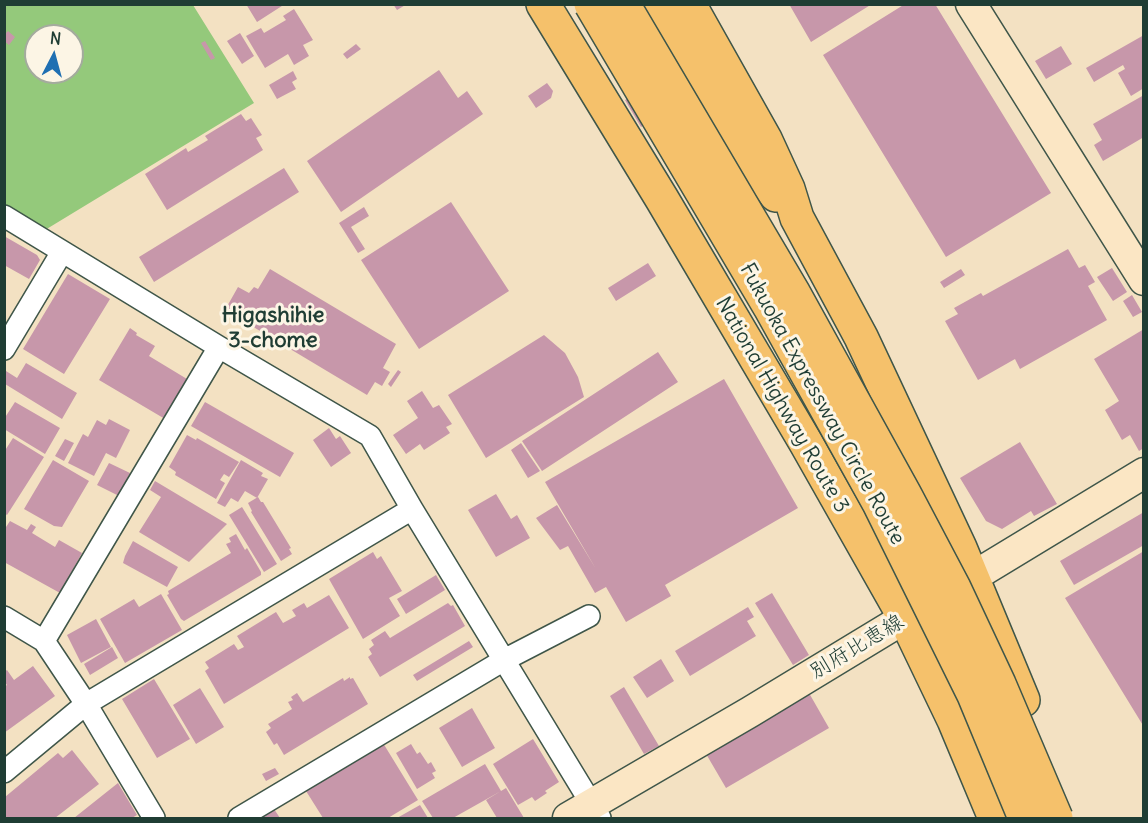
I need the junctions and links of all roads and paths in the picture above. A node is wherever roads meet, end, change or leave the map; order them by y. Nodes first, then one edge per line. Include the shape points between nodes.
1 (543, 4) edge
2 (574, 4) edge
3 (591, 4) edge
4 (623, 4) edge
5 (657, 4) edge
6 (689, 4) edge
7 (971, 4) edge
8 (4, 216) edge
9 (797, 218) junction
10 (62, 252) junction
11 (1143, 280) edge
12 (219, 347) junction
13 (4, 349) edge
14 (806, 443) junction
15 (1143, 473) edge
16 (412, 509) junction
17 (970, 576) junction
18 (589, 616) dead end
19 (4, 618) edge
20 (905, 618) junction
21 (44, 641) junction
22 (504, 660) junction
23 (86, 704) junction
24 (4, 772) edge
25 (586, 814) edge
26 (154, 819) edge
27 (239, 819) edge
28 (995, 819) edge
29 (1025, 819) edge
30 (1056, 819) edge
31 (1069, 819) edge

1 - 14 highway, National Highway Route 3
2 - 14 highway via 737,276 762,325
3 - 29 highway, Fukuoka Expressway Circle Route, bridge via 770,307 879,503 974,695
4 - 30 highway, Fukuoka Expressway Circle Route, bridge via 794,294 938,557 999,684
5 - 9 highway via 743,150
6 - 9 highway via 765,139
7 - 11 main road
8 - 10 street
9 - 17 highway via 861,337
10 - 12 street
10 - 13 street
12 - 16 street via 370,436
12 - 21 street
14 - 20 highway, National Highway Route 3
15 - 17 main road, 別府比恵線
16 - 22 street
16 - 23 street
17 - 20 main road, 別府比恵線
17 - 31 highway
18 - 22 street
19 - 21 street
20 - 25 main road, 別府比恵線
20 - 28 highway, National Highway Route 3 via 954,720
21 - 23 street
22 - 25 street
22 - 27 street
23 - 24 street
23 - 26 street

